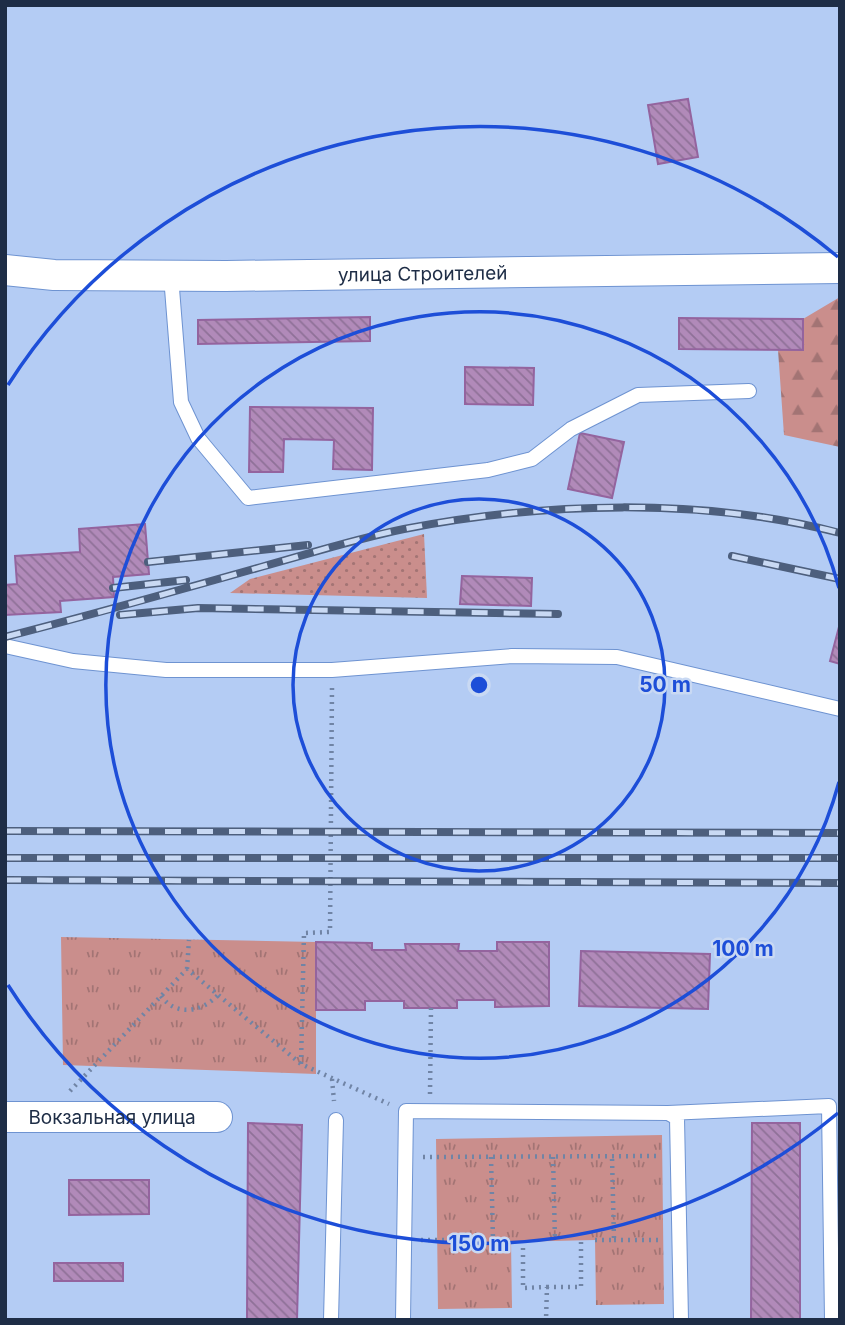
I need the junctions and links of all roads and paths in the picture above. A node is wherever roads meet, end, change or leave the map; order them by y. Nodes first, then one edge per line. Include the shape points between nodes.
1 (840, 268) edge
2 (5, 270) edge
3 (172, 276) junction
4 (749, 391) dead end
5 (5, 646) edge
6 (332, 670) junction
7 (840, 709) edge
8 (189, 940) dead end
9 (187, 969) junction
10 (218, 995) junction
11 (160, 996) junction
12 (431, 1008) dead end
13 (301, 1064) junction
14 (835, 1106) edge
15 (406, 1111) junction
16 (430, 1111) junction
17 (668, 1112) junction
18 (5, 1117) edge
19 (46, 1117) junction
20 (217, 1118) dead end
21 (336, 1120) dead end
22 (679, 1155) junction
23 (491, 1157) junction
24 (553, 1157) junction
25 (612, 1157) junction
26 (405, 1158) junction
27 (404, 1240) junction
28 (493, 1240) junction
29 (595, 1240) dead end
30 (614, 1240) junction
31 (680, 1240) junction
32 (511, 1241) dead end
33 (523, 1241) dead end
34 (555, 1241) dead end
35 (581, 1241) dead end
36 (547, 1287) junction
37 (331, 1320) edge
38 (403, 1320) edge
39 (546, 1320) edge
40 (681, 1320) edge
41 (832, 1320) edge

1 - 3 street, улица Строителей
2 - 3 street, улица Строителей
3 - 4 lane via 181,402 198,438 248,498 488,470 532,459 570,429 638,395
5 - 6 lane via 73,661 166,670
6 - 7 lane via 512,656 617,657
6 - 13 path via 330,932 304,933
8 - 9 path
9 - 10 path
9 - 11 path
10 - 11 path via 202,1007 183,1010 167,1005
10 - 13 path
11 - 19 path
12 - 16 path
13 - 15 path
14 - 17 lane
14 - 41 lane
15 - 16 lane
15 - 26 lane
16 - 17 lane
17 - 22 lane via 677,1118
18 - 19 street, Вокзальная улица
19 - 20 street, Вокзальная улица
21 - 37 lane
22 - 25 path
22 - 31 lane
23 - 24 path
23 - 26 path
23 - 28 path
24 - 25 path
24 - 34 path
25 - 30 path
26 - 27 lane
27 - 28 path
27 - 38 lane
28 - 32 path
29 - 30 path
30 - 31 path
31 - 40 lane
33 - 36 path via 523,1288
35 - 36 path via 581,1287
36 - 39 path

